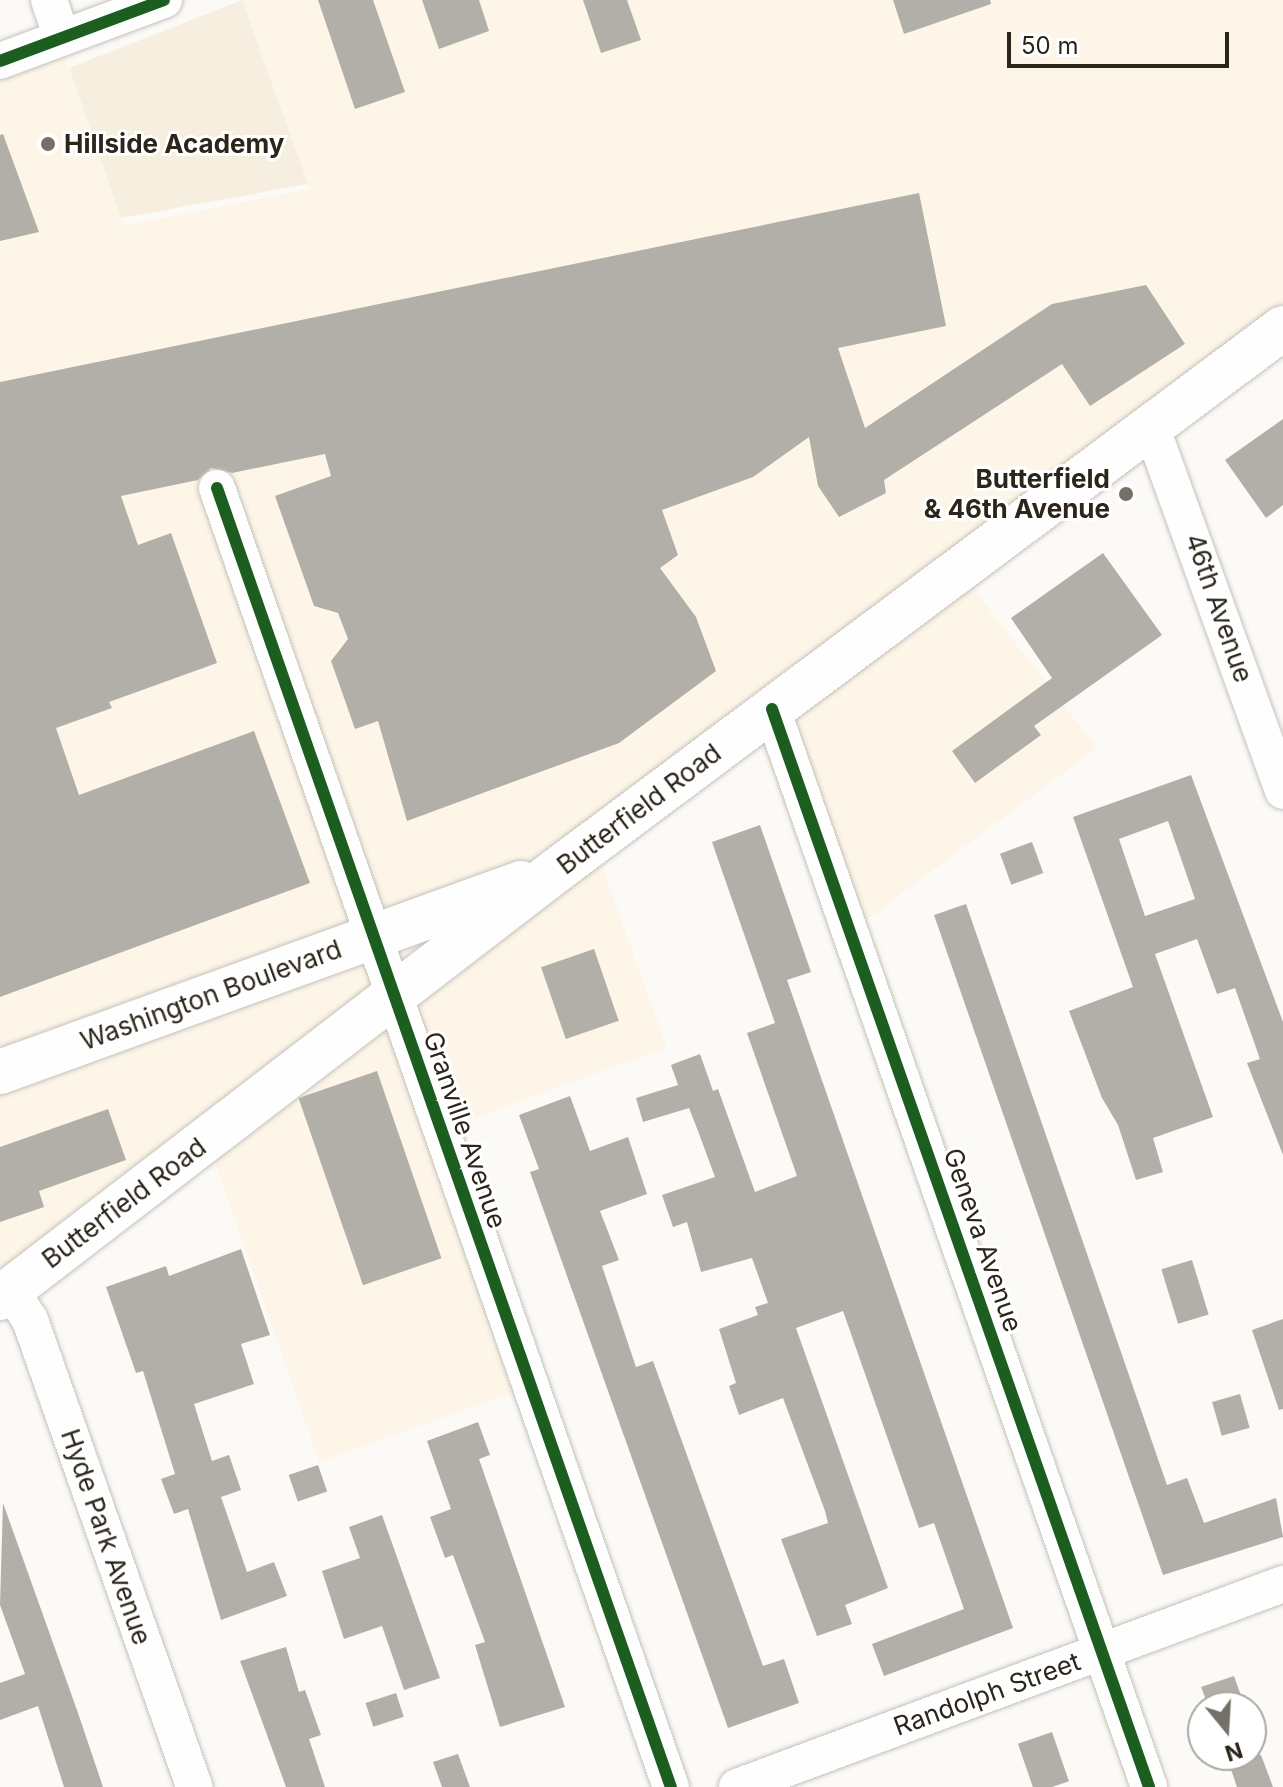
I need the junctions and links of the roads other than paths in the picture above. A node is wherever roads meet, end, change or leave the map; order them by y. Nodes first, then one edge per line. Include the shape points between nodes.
1 (49, 0) edge
2 (164, 0) edge
3 (62, 38) junction
4 (0, 61) edge
5 (1283, 328) edge
6 (1151, 426) junction
7 (217, 488) dead end
8 (772, 709) junction
9 (1283, 791) edge
10 (557, 870) junction
11 (374, 936) junction
12 (395, 996) junction
13 (0, 1072) edge
14 (5, 1294) edge
15 (1283, 1584) edge
16 (1102, 1651) junction
17 (194, 1787) edge
18 (671, 1787) edge
19 (737, 1787) edge
20 (1149, 1787) edge

1 - 3 street
2 - 3 street
3 - 4 street
5 - 6 main road, Butterfield Road
6 - 8 main road, Butterfield Road
6 - 9 street, 46th Avenue
7 - 11 street, Granville Avenue
8 - 10 main road, Butterfield Road
8 - 16 street, Geneva Avenue
10 - 11 main road, Washington Boulevard
10 - 12 main road, Butterfield Road
11 - 12 street, Granville Avenue
11 - 13 main road, Washington Boulevard
12 - 14 main road, Butterfield Road
12 - 18 street, Granville Avenue
14 - 17 street, Hyde Park Avenue via 30,1320
15 - 16 street, Randolph Street
16 - 19 street, Randolph Street
16 - 20 street, Geneva Avenue

